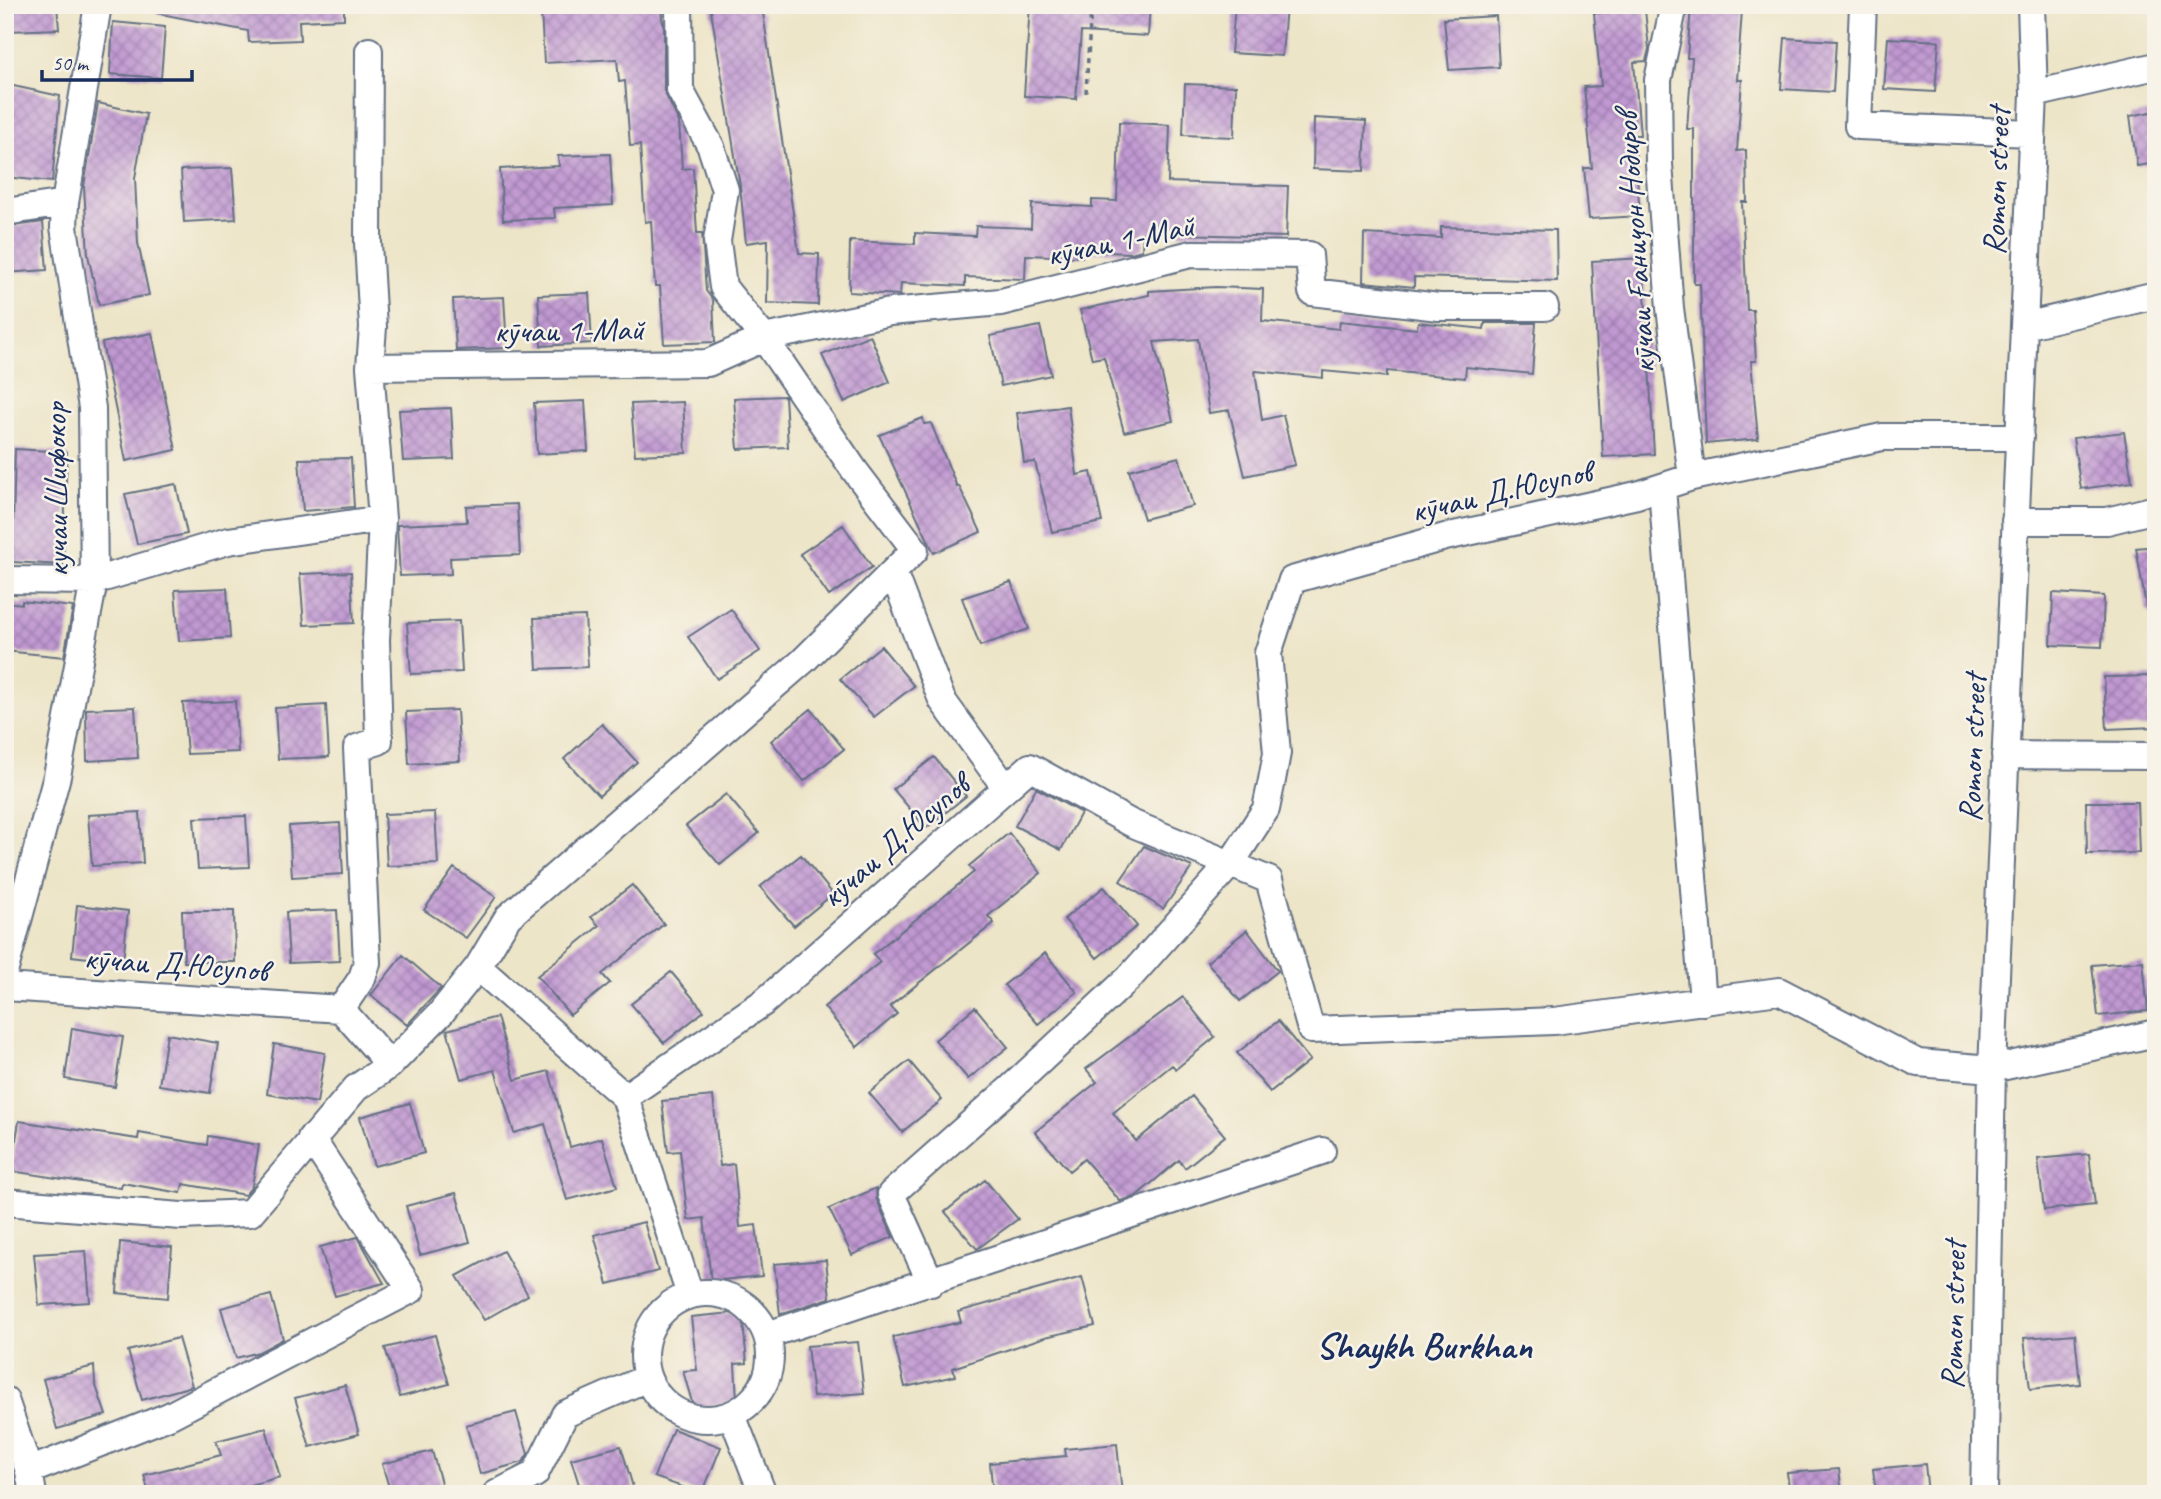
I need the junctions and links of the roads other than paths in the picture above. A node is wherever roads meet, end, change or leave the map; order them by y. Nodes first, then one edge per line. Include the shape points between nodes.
1 (98, 5) edge
2 (679, 5) edge
3 (1674, 5) edge
4 (1863, 5) edge
5 (2031, 5) edge
6 (369, 51) dead end
7 (2156, 66) edge
8 (2034, 94) junction
9 (2032, 133) junction
10 (65, 202) junction
11 (5, 212) edge
12 (2156, 295) edge
13 (1545, 307) dead end
14 (2024, 326) junction
15 (764, 338) junction
16 (370, 367) junction
17 (2020, 437) junction
18 (1692, 477) junction
19 (1662, 488) junction
20 (2156, 509) edge
21 (382, 519) junction
22 (2015, 521) junction
23 (893, 572) junction
24 (5, 580) edge
25 (94, 580) junction
26 (2006, 754) junction
27 (2156, 757) edge
28 (1006, 788) junction
29 (1231, 863) junction
30 (478, 967) junction
31 (5, 968) edge
32 (5, 987) edge
33 (1703, 1002) junction
34 (341, 1009) junction
35 (2156, 1033) edge
36 (390, 1065) junction
37 (1992, 1069) junction
38 (625, 1097) junction
39 (311, 1138) junction
40 (1322, 1151) dead end
41 (5, 1202) edge
42 (931, 1283) junction
43 (690, 1295) junction
44 (768, 1335) junction
45 (647, 1378) junction
46 (8, 1414) edge
47 (732, 1415) junction
48 (31, 1483) edge
49 (496, 1494) edge
50 (763, 1494) edge
51 (1984, 1494) edge

1 - 10 street, кучаи Шифокор
2 - 15 street via 680,90 711,147 725,190 717,241 723,288
3 - 18 street, кӯчаи Ғаниҷон Нодиров via 1658,80 1659,164 1670,308
4 - 9 street via 1858,126
5 - 8 street, Romon street
6 - 16 street
7 - 8 street
8 - 9 street, Romon street
9 - 14 street, Romon street
10 - 11 street
10 - 25 street, кучаи Шифокор via 64,227 92,408
12 - 14 street
13 - 15 street, кӯчаи 1-Май via 1439,307 1312,292 1309,255 1191,254 1001,302 890,312
14 - 17 street, Romon street
15 - 16 street, кӯчаи 1-Май via 708,363
15 - 23 street via 915,550
16 - 21 street
17 - 18 street, кӯчаи Д.Юсупов via 1882,437
17 - 22 street, Romon street
18 - 19 street, кӯчаи Д.Юсупов
19 - 29 street, кӯчаи Д.Юсупов via 1445,537 1292,580 1268,653 1277,753 1266,809
19 - 33 street
20 - 22 street via 2107,521
21 - 25 street via 228,541
21 - 34 street via 376,640 379,741 357,748 366,963 362,978
22 - 26 street, Romon street
23 - 28 street via 942,700
23 - 30 street via 803,661 508,917
24 - 25 street
25 - 31 street, кучаи Шифокор via 57,776
26 - 27 street
26 - 37 street, Romon street
28 - 29 street, кӯчаи Д.Юсупов via 1030,767 1131,823
28 - 38 street, кӯчаи Д.Юсупов via 764,1002
29 - 33 street via 1269,880 1311,1031 1554,1021
29 - 42 street, кӯчаи Д.Юсупов via 1129,978 891,1194
30 - 36 street
30 - 38 street
32 - 34 street, кӯчаи Д.Юсупов
33 - 37 street via 1779,991 1918,1063
34 - 36 street
35 - 37 street
36 - 39 street via 355,1088
37 - 51 street, Romon street
38 - 43 street
39 - 41 street via 250,1213 181,1216
39 - 48 street via 411,1290
40 - 42 street
42 - 44 street
43 - 44 street via 714,1293 737,1300 755,1315
43 - 45 street via 667,1307 650,1327 643,1352
44 - 47 street via 771,1359 766,1382 752,1402
45 - 47 street via 661,1400 682,1415 707,1420
45 - 49 street via 565,1413 535,1474
46 - 48 street
47 - 50 street

